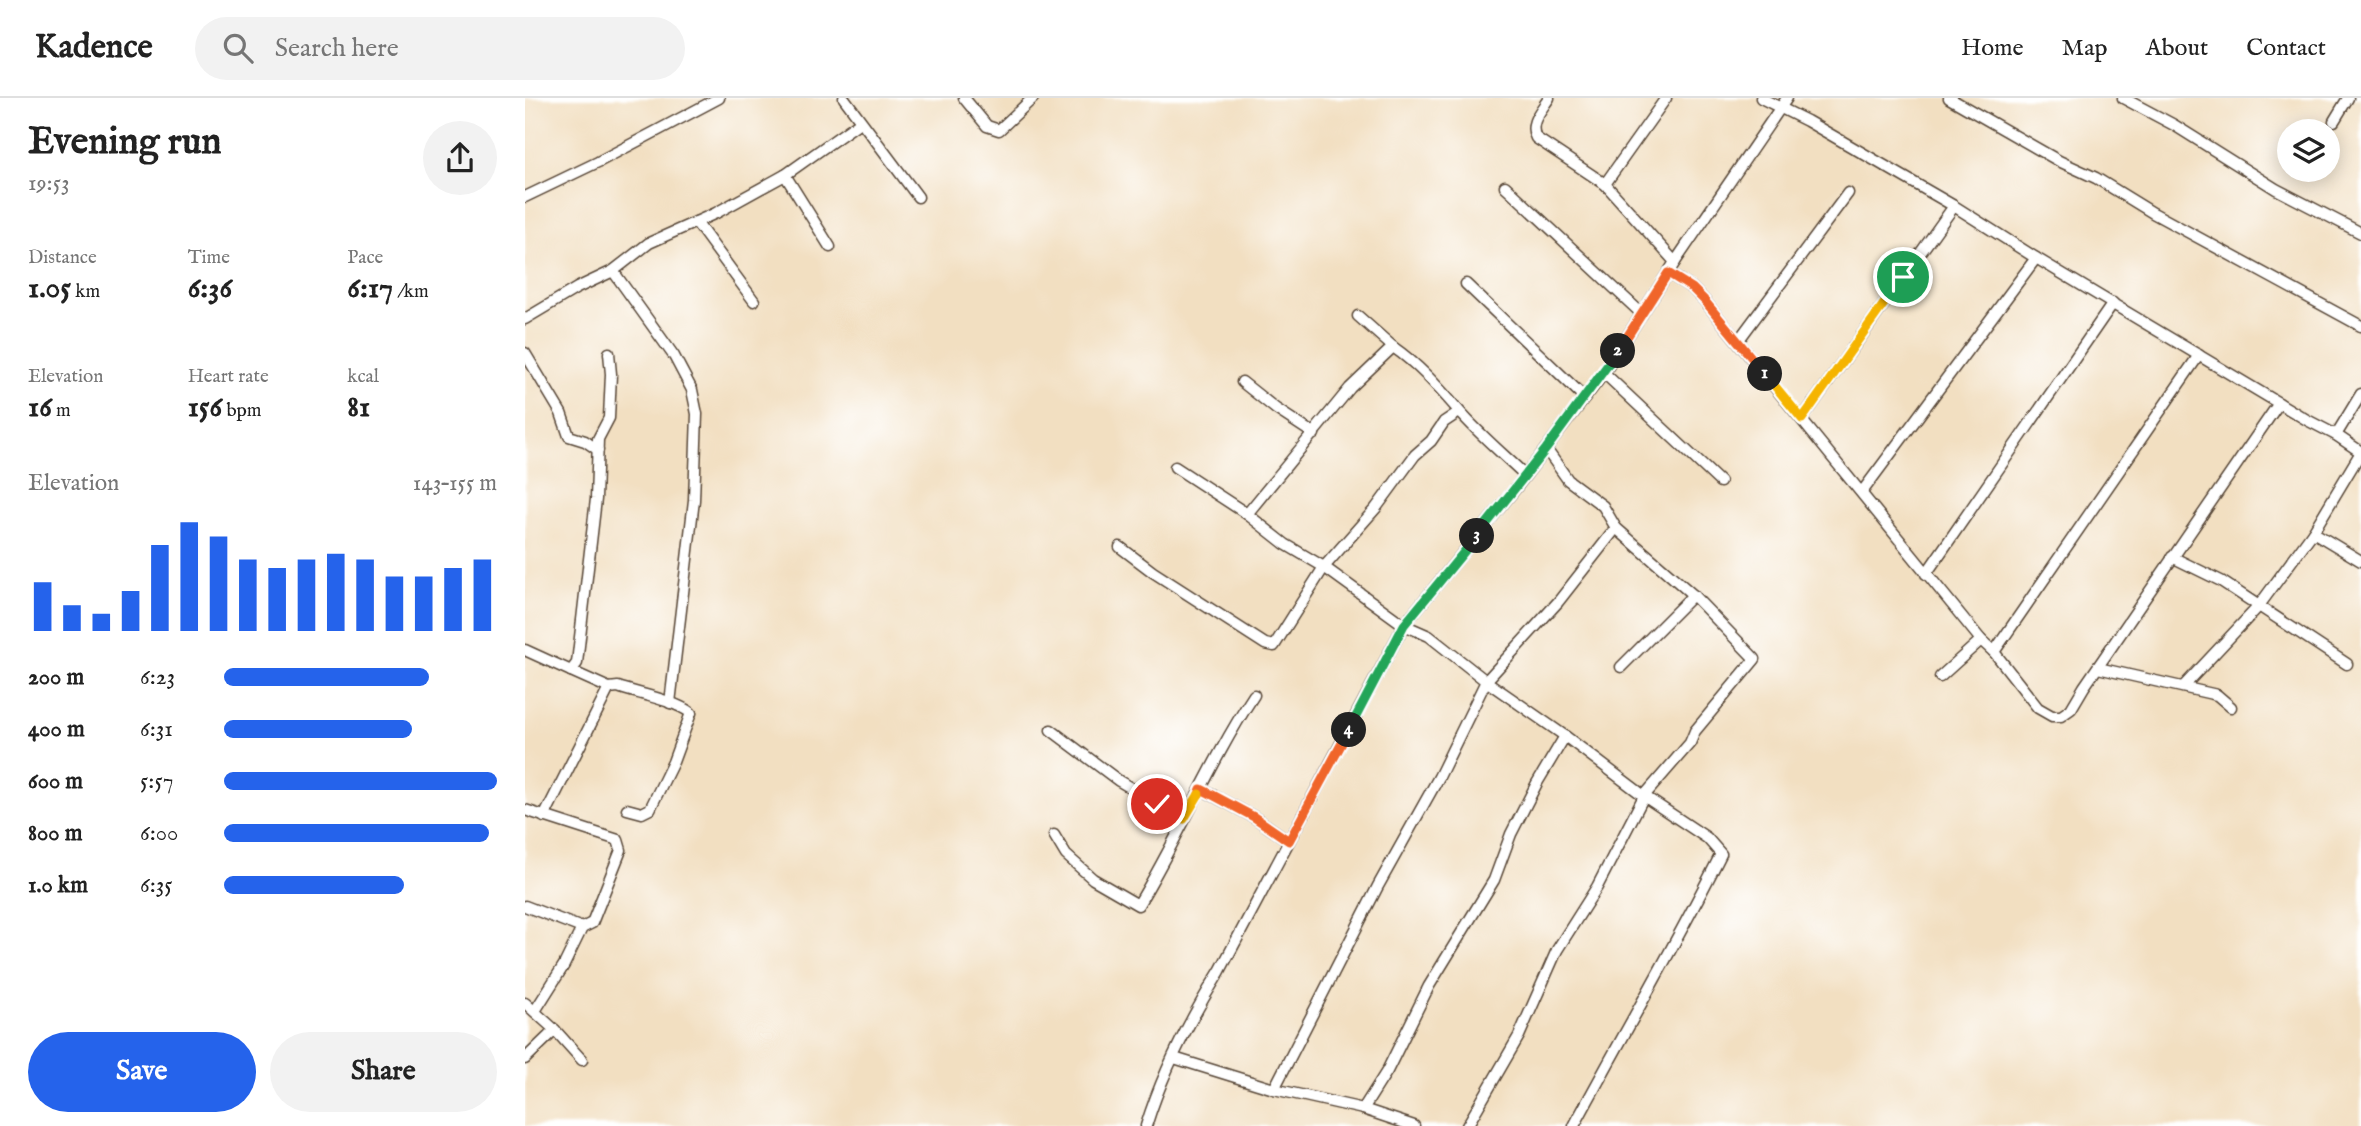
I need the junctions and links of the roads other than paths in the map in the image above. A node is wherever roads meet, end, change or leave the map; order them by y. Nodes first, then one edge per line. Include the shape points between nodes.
1 (719, 98) edge
2 (844, 98) edge
3 (964, 98) edge
4 (1033, 98) edge
5 (1549, 98) edge
6 (1666, 98) edge
7 (1761, 98) edge
8 (1787, 98) edge
9 (1949, 98) edge
10 (2123, 98) edge
11 (2348, 98) edge
12 (1779, 108) junction
13 (2335, 119) edge
14 (860, 122) junction
15 (785, 174) junction
16 (1605, 184) junction
17 (1505, 186) dead end
18 (1848, 193) dead end
19 (525, 197) edge
20 (918, 197) dead end
21 (1954, 206) junction
22 (697, 222) junction
23 (2361, 233) edge
24 (830, 247) dead end
25 (2036, 258) junction
26 (1675, 262) junction
27 (613, 271) junction
28 (1668, 273) junction
29 (1467, 284) dead end
30 (754, 302) dead end
31 (2113, 303) junction
32 (1642, 314) junction
33 (1358, 316) dead end
34 (525, 319) edge
35 (2361, 326) edge
36 (1738, 341) junction
37 (1393, 347) junction
38 (525, 353) edge
39 (609, 353) dead end
40 (2199, 355) junction
41 (1604, 373) junction
42 (1242, 382) dead end
43 (2361, 394) edge
44 (1585, 398) junction
45 (2280, 403) junction
46 (1459, 412) junction
47 (1802, 419) junction
48 (1314, 433) junction
49 (2336, 435) junction
50 (1546, 449) junction
51 (598, 450) junction
52 (2361, 452) edge
53 (1175, 467) dead end
54 (1525, 475) junction
55 (1720, 482) dead end
56 (1863, 492) junction
57 (1247, 514) junction
58 (1616, 528) junction
59 (2313, 532) junction
60 (1121, 547) dead end
61 (2172, 557) junction
62 (2361, 561) edge
63 (1324, 567) junction
64 (1926, 573) junction
65 (1693, 595) junction
66 (2257, 607) junction
67 (1404, 625) junction
68 (1980, 640) junction
69 (525, 650) edge
70 (1994, 652) junction
71 (2347, 664) dead end
72 (1621, 667) dead end
73 (2098, 668) junction
74 (571, 671) junction
75 (1940, 677) dead end
76 (1486, 681) junction
77 (2183, 687) junction
78 (609, 688) junction
79 (1254, 695) dead end
80 (670, 704) junction
81 (2231, 707) dead end
82 (1052, 730) dead end
83 (1566, 736) junction
84 (1201, 789) junction
85 (1644, 796) junction
86 (627, 809) dead end
87 (525, 810) edge
88 (544, 817) junction
89 (1184, 819) junction
90 (1054, 835) dead end
91 (1289, 841) junction
92 (525, 906) edge
93 (582, 928) junction
94 (525, 1003) edge
95 (535, 1011) junction
96 (555, 1030) junction
97 (1174, 1058) junction
98 (525, 1059) edge
99 (582, 1060) dead end
100 (1274, 1089) junction
101 (1363, 1109) junction
102 (1146, 1126) edge
103 (1414, 1126) edge
104 (1467, 1126) edge
105 (1574, 1126) edge

1 - 19 street
2 - 14 street
3 - 4 street via 987,126 999,130
5 - 16 street via 1533,124 1536,138
6 - 16 street
7 - 12 street
8 - 12 street
9 - 35 street
10 - 23 street via 2276,189
11 - 13 street
12 - 21 street
12 - 26 street
14 - 15 street
14 - 20 street
15 - 22 street
15 - 24 street
16 - 26 street
17 - 32 street
18 - 36 street
21 - 25 street
21 - 47 street
22 - 27 street via 649,243
22 - 30 street
25 - 31 street
25 - 56 street
26 - 28 street
27 - 34 street
27 - 80 street via 674,356 692,390 697,414 694,500
28 - 32 street
28 - 36 street via 1692,288
29 - 44 street
31 - 40 street
31 - 64 street
32 - 41 street
33 - 37 street
36 - 47 street
37 - 46 street via 1444,391
37 - 48 street via 1350,388
38 - 51 street via 561,413 569,436
39 - 51 street via 609,418 598,439
40 - 45 street
40 - 70 street
41 - 44 street
41 - 55 street
42 - 48 street
43 - 49 street
44 - 50 street
45 - 49 street
45 - 61 street
46 - 54 street
46 - 63 street via 1415,455
47 - 56 street
48 - 57 street
49 - 52 street
50 - 54 street
50 - 58 street via 1568,480 1603,506
51 - 74 street via 577,663
52 - 59 street
53 - 57 street
54 - 67 street
56 - 64 street
57 - 63 street
58 - 65 street
58 - 76 street via 1558,602
59 - 62 street
59 - 66 street
60 - 63 street via 1153,572 1274,646
61 - 66 street via 2221,581
61 - 73 street
63 - 67 street
64 - 68 street
65 - 72 street
65 - 85 street via 1755,659
66 - 71 street
66 - 77 street
67 - 76 street via 1429,636
67 - 91 street
68 - 70 street
68 - 75 street
69 - 74 street
70 - 73 street via 2038,708 2052,716 2071,709
73 - 77 street
74 - 78 street
76 - 83 street
76 - 100 street
77 - 81 street via 2217,695
78 - 80 street
78 - 88 street
79 - 84 street
80 - 86 street via 691,713 673,762 649,809 642,813
82 - 89 street via 1119,781
83 - 85 street
83 - 101 street via 1537,782 1494,880 1429,986
84 - 89 street
84 - 91 street
85 - 104 street via 1597,887 1557,950 1519,1036
85 - 105 street via 1707,838 1721,854
87 - 88 street
88 - 93 street via 618,839 620,844 592,923
89 - 90 street via 1138,905 1093,878 1066,855
91 - 97 street
92 - 93 street
93 - 95 street
94 - 95 street
95 - 96 street
96 - 98 street
96 - 99 street
97 - 100 street
97 - 102 street
100 - 101 street
101 - 103 street

